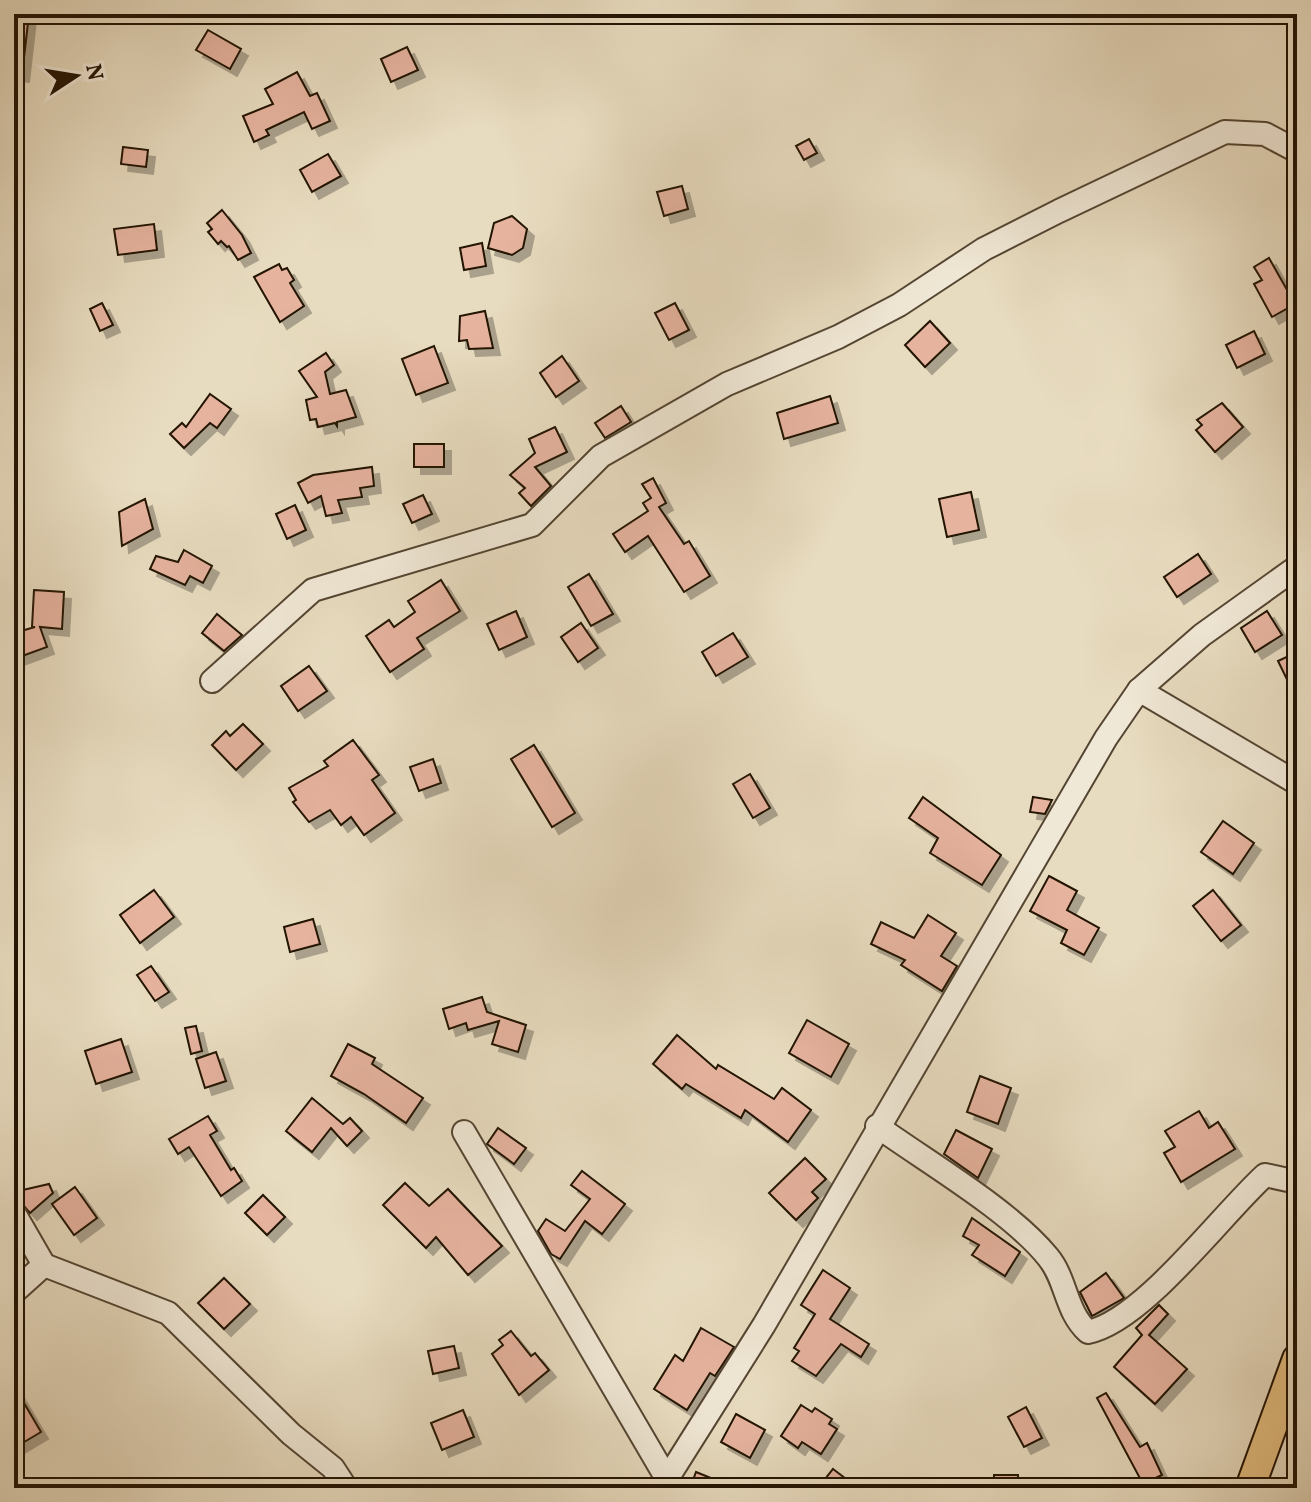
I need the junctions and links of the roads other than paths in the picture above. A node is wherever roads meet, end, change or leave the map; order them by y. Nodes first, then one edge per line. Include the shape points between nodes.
1 (1297, 151) edge
2 (1297, 567) edge
3 (212, 681) dead end
4 (1139, 690) junction
5 (1297, 783) edge
6 (877, 1126) junction
7 (464, 1132) dead end
8 (1297, 1182) edge
9 (14, 1213) edge
10 (44, 1265) junction
11 (14, 1292) edge
12 (1297, 1359) edge
13 (669, 1484) edge
14 (346, 1488) edge
15 (1250, 1488) edge

1 - 3 street via 1265,134 1225,132 1059,211 984,249 899,305 727,384 601,456 532,525 313,590
2 - 4 street via 1202,635
4 - 5 street
4 - 6 street
6 - 8 street via 1029,1235 1051,1260 1066,1301 1088,1332 1101,1329 1148,1296 1265,1175
6 - 13 street
7 - 13 street
9 - 10 street
10 - 11 street
10 - 14 street via 168,1313 333,1468
12 - 15 main road

